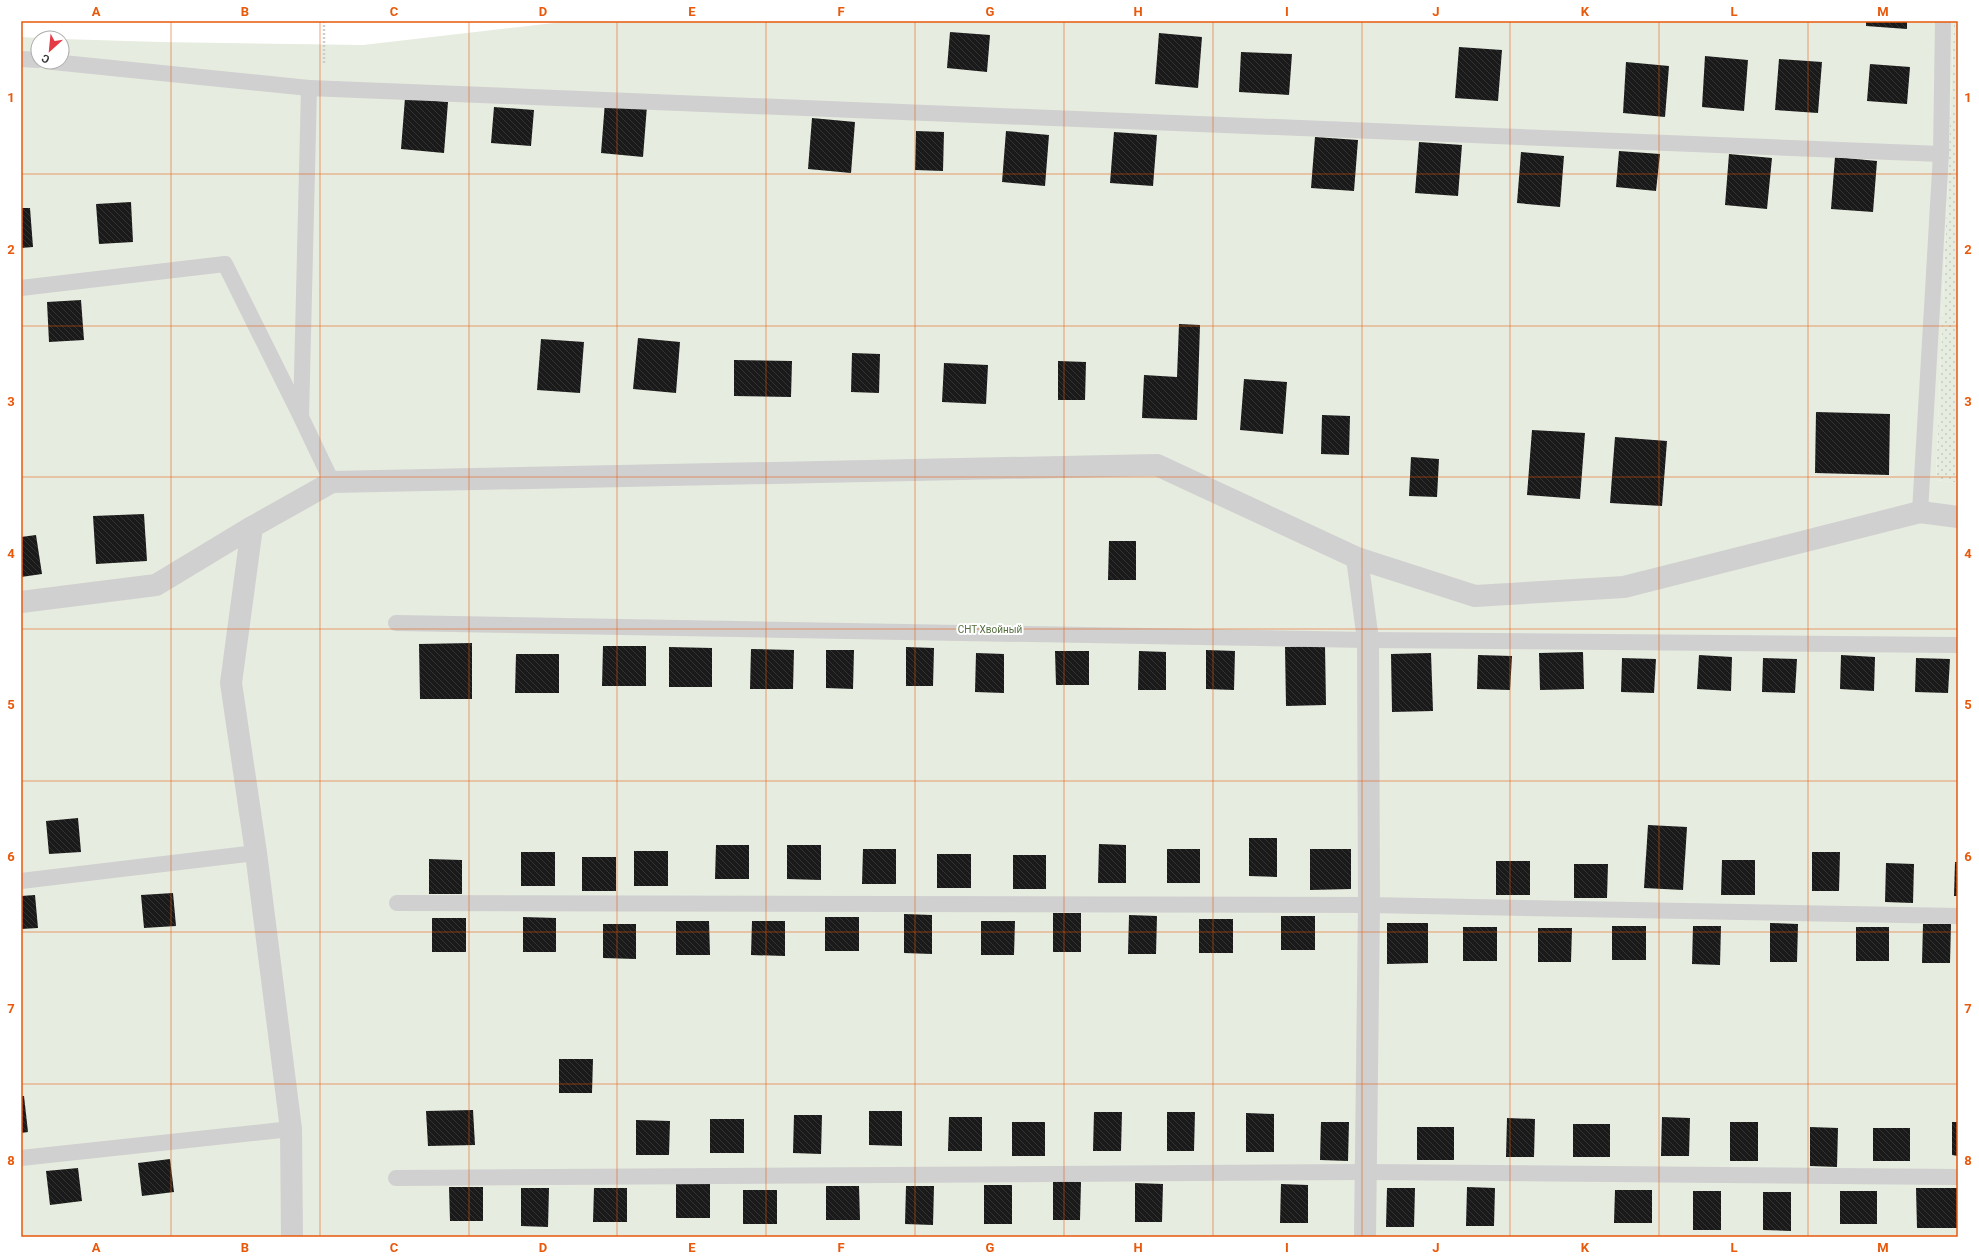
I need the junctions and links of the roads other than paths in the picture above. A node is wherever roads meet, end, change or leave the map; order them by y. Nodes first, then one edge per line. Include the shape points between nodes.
1 (1943, 21) edge
2 (70, 64) edge
3 (309, 88) junction
4 (1941, 154) junction
5 (21, 288) edge
6 (301, 416) junction
7 (332, 482) junction
8 (1920, 512) junction
9 (1958, 517) edge
10 (252, 527) junction
11 (1357, 558) junction
12 (21, 602) edge
13 (396, 623) dead end
14 (1368, 640) junction
15 (1958, 645) edge
16 (256, 853) junction
17 (21, 881) edge
18 (397, 903) dead end
19 (1369, 905) junction
20 (1958, 916) edge
21 (291, 1129) junction
22 (21, 1158) edge
23 (1365, 1172) junction
24 (1958, 1177) edge
25 (396, 1178) dead end
26 (292, 1237) edge
27 (1365, 1237) edge

1 - 4 lane
2 - 3 lane
3 - 4 lane
3 - 6 lane
4 - 8 lane
5 - 6 lane via 225,264
6 - 7 lane
7 - 10 street
7 - 11 street via 1157,465
8 - 9 street
8 - 11 street via 1624,587 1475,596
10 - 12 street via 156,586
10 - 16 street via 231,683
11 - 14 street
13 - 14 lane
14 - 15 lane
14 - 19 street
16 - 17 lane
16 - 21 street
18 - 19 lane
19 - 20 lane
19 - 23 street
21 - 22 lane
21 - 26 street
23 - 24 lane
23 - 25 lane
23 - 27 street

